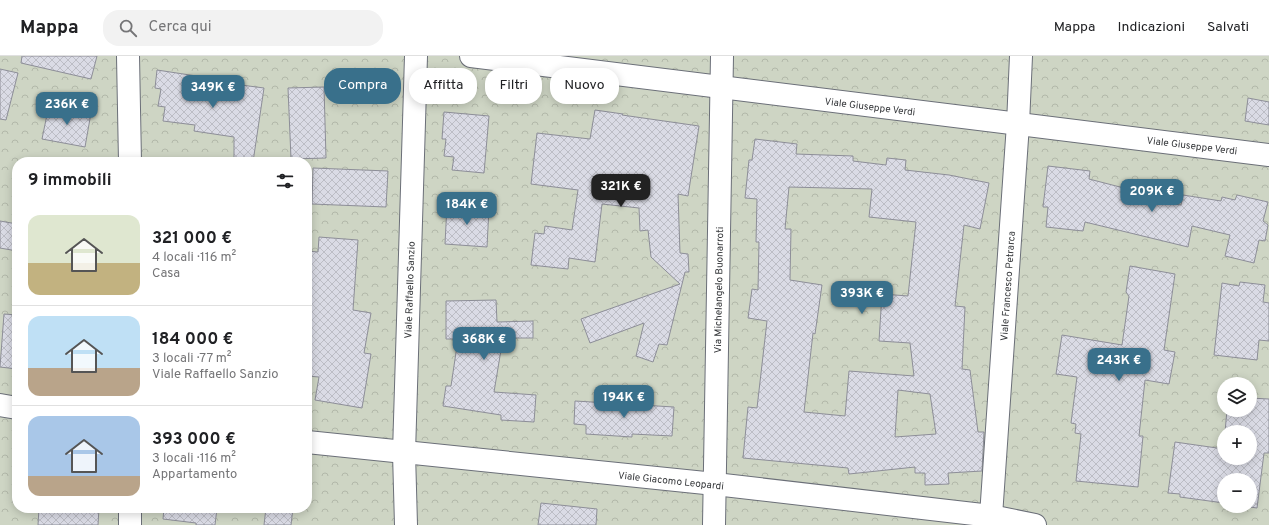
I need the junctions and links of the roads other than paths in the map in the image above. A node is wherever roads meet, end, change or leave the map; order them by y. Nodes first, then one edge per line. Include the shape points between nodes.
1 (128, 56) edge
2 (416, 56) edge
3 (471, 56) edge
4 (722, 56) edge
5 (1021, 56) edge
6 (721, 87) junction
7 (1018, 124) junction
8 (1269, 154) edge
9 (130, 157) edge
10 (0, 405) edge
11 (12, 407) edge
12 (312, 443) edge
13 (404, 453) junction
14 (715, 484) junction
15 (130, 513) edge
16 (990, 516) junction
17 (130, 525) edge
18 (406, 525) edge
19 (714, 525) edge
20 (1035, 525) edge

1 - 9 street
2 - 13 street, Viale Raffaello Sanzio
3 - 6 street, Viale Giuseppe Verdi
4 - 6 street, Via Michelangelo Buonarroti
5 - 7 street, Viale Francesco Petrarca
6 - 7 street, Viale Giuseppe Verdi
6 - 14 street, Via Michelangelo Buonarroti
7 - 8 street, Viale Giuseppe Verdi
7 - 16 street, Viale Francesco Petrarca
10 - 11 street
12 - 13 street, Viale Giacomo Leopardi
13 - 14 street, Viale Giacomo Leopardi
13 - 18 street, Viale Raffaello Sanzio
14 - 16 street, Viale Giacomo Leopardi
14 - 19 street, Via Michelangelo Buonarroti
15 - 17 street
16 - 20 street, Viale Giacomo Leopardi

